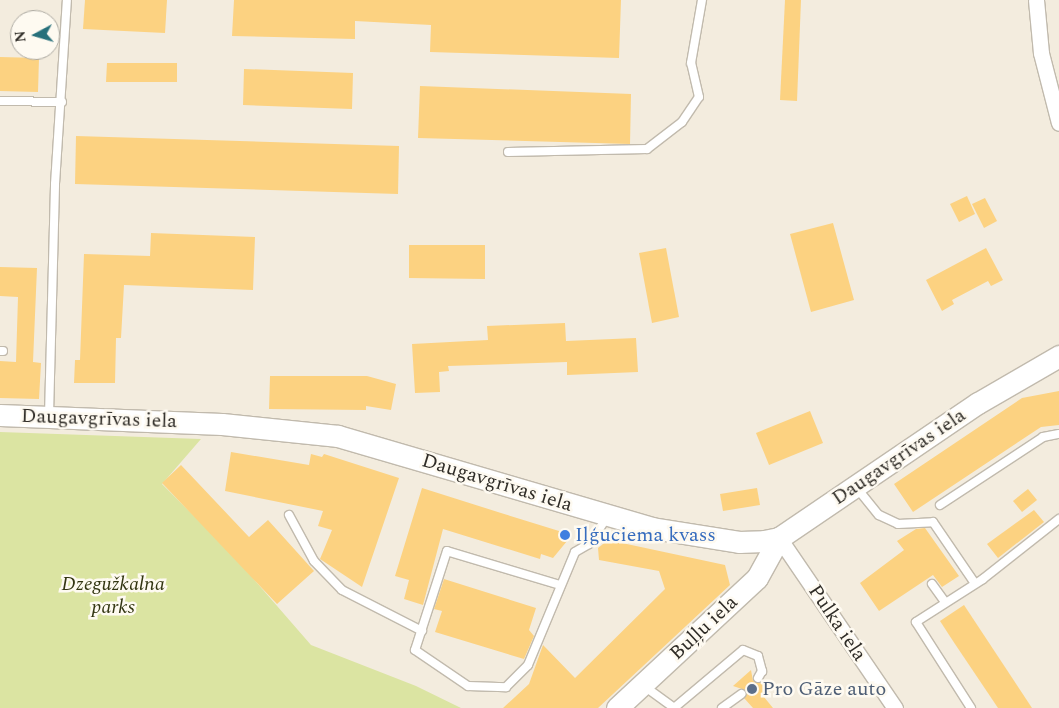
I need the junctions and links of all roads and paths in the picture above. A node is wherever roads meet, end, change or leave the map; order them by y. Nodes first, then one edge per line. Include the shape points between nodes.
1 (67, 0) edge
2 (702, 0) edge
3 (1036, 0) edge
4 (0, 101) edge
5 (62, 102) junction
6 (1059, 123) edge
7 (508, 152) dead end
8 (1059, 356) edge
9 (0, 415) edge
10 (49, 417) junction
11 (1059, 434) edge
12 (855, 485) junction
13 (940, 504) dead end
14 (290, 515) dead end
15 (607, 517) junction
16 (1059, 519) edge
17 (779, 538) junction
18 (974, 582) junction
19 (932, 584) dead end
20 (560, 585) junction
21 (944, 602) junction
22 (422, 631) junction
23 (758, 678) dead end
24 (642, 685) junction
25 (741, 694) dead end
26 (617, 708) edge
27 (674, 708) edge
28 (722, 708) edge
29 (895, 708) edge
30 (971, 708) edge

1 - 5 lane
2 - 7 lane via 691,63 699,97 682,122 647,149
3 - 6 street via 1041,53
4 - 5 lane
5 - 10 lane via 55,184
8 - 12 main road, Daugavgrīvas iela via 978,403
9 - 10 main road, Daugavgrīvas iela
10 - 15 main road, Daugavgrīvas iela via 222,424 338,436
11 - 13 lane via 1043,437
12 - 17 main road, Daugavgrīvas iela
12 - 18 lane via 879,515 898,524 933,522
14 - 22 lane via 314,561 342,590
15 - 17 main road, Daugavgrīvas iela via 739,542
15 - 20 lane via 589,544 575,552
16 - 18 lane
17 - 24 main road, Buļļu iela via 757,578
17 - 29 street, Pulka iela
18 - 21 lane
19 - 21 lane
20 - 22 lane via 447,551
20 - 22 lane via 528,665 506,687 468,686 415,650
21 - 30 lane via 916,622
23 - 27 lane via 762,672 758,656 743,650
24 - 26 main road, Buļļu iela
24 - 27 lane
25 - 28 lane

